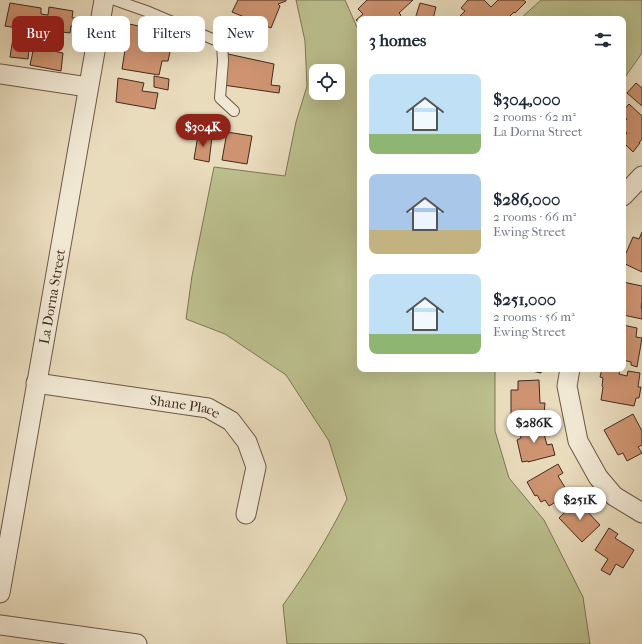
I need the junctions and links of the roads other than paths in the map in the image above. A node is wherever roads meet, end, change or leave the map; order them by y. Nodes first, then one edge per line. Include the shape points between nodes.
1 (104, 0) edge
2 (115, 0) edge
3 (0, 74) edge
4 (88, 87) junction
5 (234, 110) dead end
6 (642, 176) edge
7 (626, 193) edge
8 (569, 372) edge
9 (36, 383) junction
10 (642, 513) edge
11 (246, 514) dead end
12 (0, 593) edge
13 (0, 625) edge
14 (137, 644) edge

1 - 4 street, La Dorna Street
2 - 5 lane via 222,43 220,98
3 - 4 street
4 - 9 street, La Dorna Street
6 - 7 street
8 - 10 street via 567,386 578,441 598,477 614,496
9 - 11 street, Shane Place via 208,408 231,421 247,442 256,467
9 - 12 street, La Dorna Street
13 - 14 street

